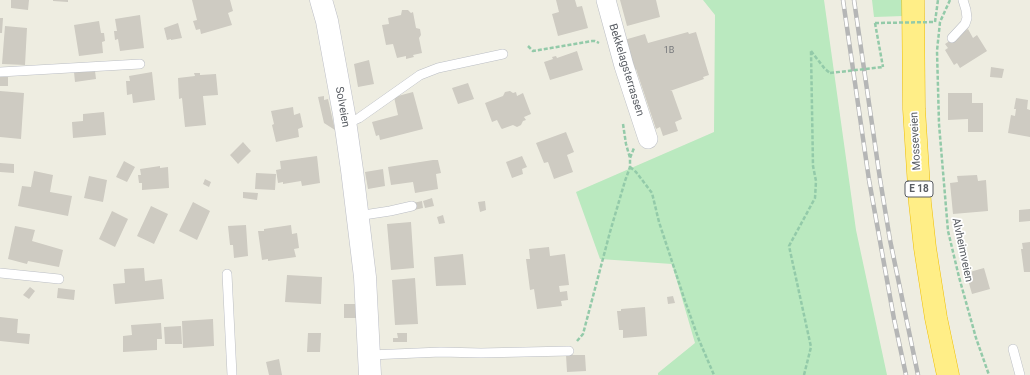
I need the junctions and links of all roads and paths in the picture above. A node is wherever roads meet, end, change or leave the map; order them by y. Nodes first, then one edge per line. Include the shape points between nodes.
1 (606, 0) edge
2 (913, 0) edge
3 (938, 0) edge
4 (950, 0) edge
5 (963, 0) edge
6 (319, 1) edge
7 (952, 38) dead end
8 (600, 44) dead end
9 (528, 46) dead end
10 (503, 54) dead end
11 (140, 64) dead end
12 (0, 72) edge
13 (623, 119) dead end
14 (341, 122) junction
15 (648, 139) dead end
16 (630, 158) dead end
17 (412, 206) dead end
18 (357, 216) junction
19 (0, 273) edge
20 (227, 274) dead end
21 (59, 279) dead end
22 (1013, 349) dead end
23 (569, 351) joint
24 (370, 365) edge
25 (232, 375) edge
26 (714, 375) edge
27 (804, 375) edge
28 (948, 375) edge
29 (989, 375) edge
30 (1020, 375) edge

1 - 15 street, Bekkelagsterrassen
2 - 28 highway, Mosseveien / E 18 via 914,109 920,203 936,318
3 - 27 path, bridge via 935,22 875,24 883,67 830,73 811,51 815,198 789,246 811,347
4 - 29 path, Alvheimveien via 940,22 936,51 948,231 976,338
5 - 7 lane via 967,18
6 - 14 street, Solveien via 326,21
8 - 9 path via 595,40 534,52
10 - 14 lane via 438,68 420,75 359,118
11 - 12 lane
13 - 16 path
14 - 18 street, Solveien
17 - 18 lane
18 - 24 street, Solveien via 365,277
19 - 21 lane
20 - 25 lane
22 - 30 lane
23 - 24 lane via 441,352
23 - 26 path via 583,334 630,167 652,193 685,301

